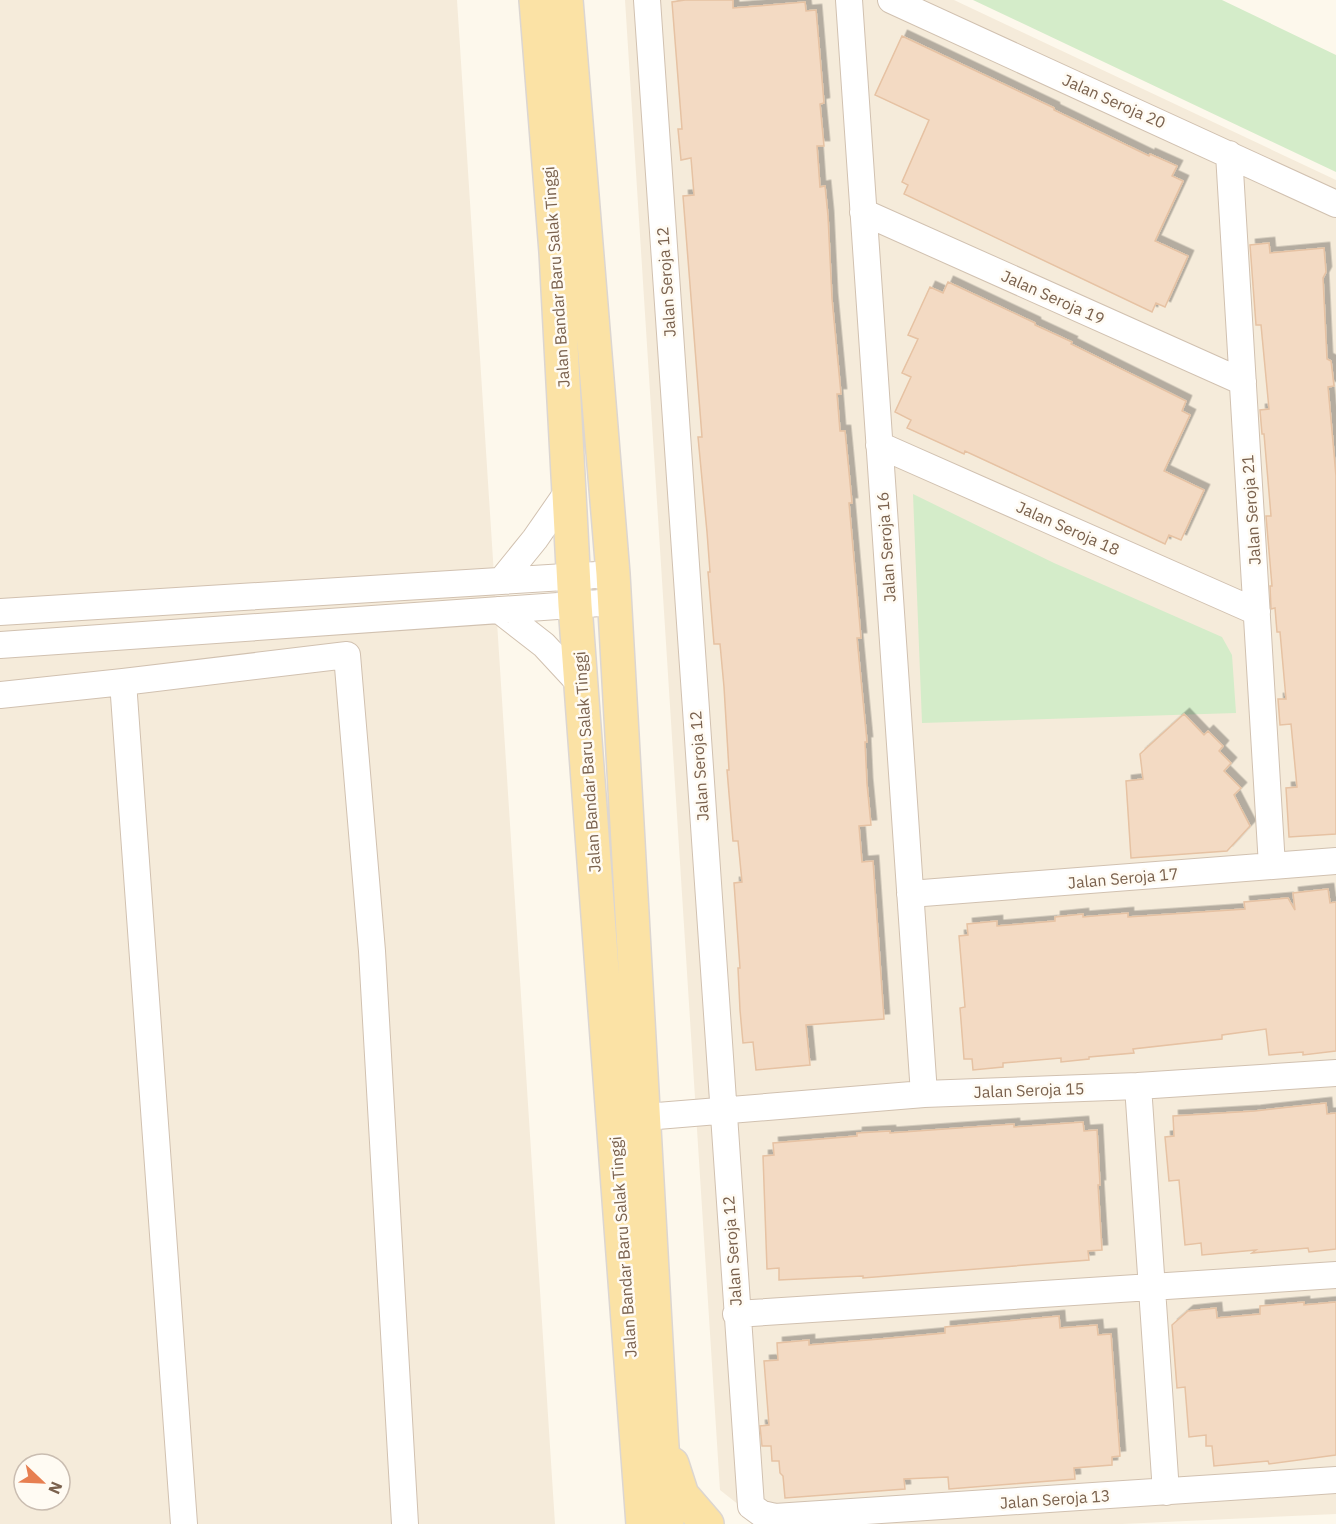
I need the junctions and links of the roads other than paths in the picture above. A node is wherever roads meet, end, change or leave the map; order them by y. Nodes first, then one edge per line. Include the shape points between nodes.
1 (536, 0) edge
2 (566, 0) edge
3 (647, 0) edge
4 (849, 0) edge
5 (891, 0) edge
6 (1230, 154) junction
7 (1336, 204) edge
8 (863, 212) junction
9 (1243, 382) junction
10 (879, 445) junction
11 (569, 490) junction
12 (501, 581) junction
13 (614, 588) junction
14 (574, 591) junction
15 (499, 610) junction
16 (0, 612) edge
17 (1257, 612) junction
18 (0, 645) edge
19 (123, 682) junction
20 (582, 686) junction
21 (0, 695) edge
22 (1336, 861) edge
23 (1272, 866) junction
24 (910, 894) junction
25 (1336, 1073) edge
26 (1138, 1086) junction
27 (924, 1094) junction
28 (723, 1111) junction
29 (645, 1117) junction
30 (1336, 1275) edge
31 (1153, 1287) junction
32 (736, 1314) junction
33 (660, 1431) junction
34 (1336, 1480) edge
35 (1166, 1492) junction
36 (775, 1517) joint
37 (184, 1524) edge
38 (405, 1524) edge
39 (643, 1524) edge
40 (667, 1524) edge
41 (707, 1524) edge

1 - 11 main road, Jalan Bandar Baru Salak Tinggi via 556,252
2 - 13 main road, Jalan Bandar Baru Salak Tinggi
3 - 28 street, Jalan Seroja 12
4 - 8 street, Jalan Seroja 16
5 - 6 street, Jalan Seroja 20
6 - 7 street, Jalan Seroja 20
6 - 9 street, Jalan Seroja 21
8 - 9 street, Jalan Seroja 19
8 - 10 street, Jalan Seroja 16
9 - 17 street, Jalan Seroja 21
10 - 17 street, Jalan Seroja 18
10 - 24 street, Jalan Seroja 16
11 - 12 street
11 - 14 main road, Jalan Bandar Baru Salak Tinggi
12 - 14 street
12 - 16 street
13 - 14 street
13 - 29 main road, Jalan Bandar Baru Salak Tinggi
14 - 15 street
14 - 20 main road, Jalan Bandar Baru Salak Tinggi
15 - 18 street
15 - 20 street via 544,645
17 - 23 street, Jalan Seroja 21
19 - 21 street
19 - 37 street
19 - 38 street via 347,655 372,951
20 - 39 main road, Jalan Bandar Baru Salak Tinggi
22 - 23 street, Jalan Seroja 17
23 - 24 street, Jalan Seroja 17
24 - 27 street, Jalan Seroja 16
25 - 26 street, Jalan Seroja 15
26 - 27 street, Jalan Seroja 15
26 - 31 street
27 - 28 street, Jalan Seroja 15
28 - 29 street, Jalan Seroja 15
28 - 32 street, Jalan Seroja 12
29 - 33 main road, Jalan Bandar Baru Salak Tinggi
30 - 31 street
31 - 32 street
31 - 35 street
32 - 36 street, Jalan Seroja 12 via 750,1506
33 - 40 main road, Jalan Bandar Baru Salak Tinggi
33 - 41 main road via 682,1495
34 - 35 street, Jalan Seroja 13
35 - 36 street, Jalan Seroja 13

